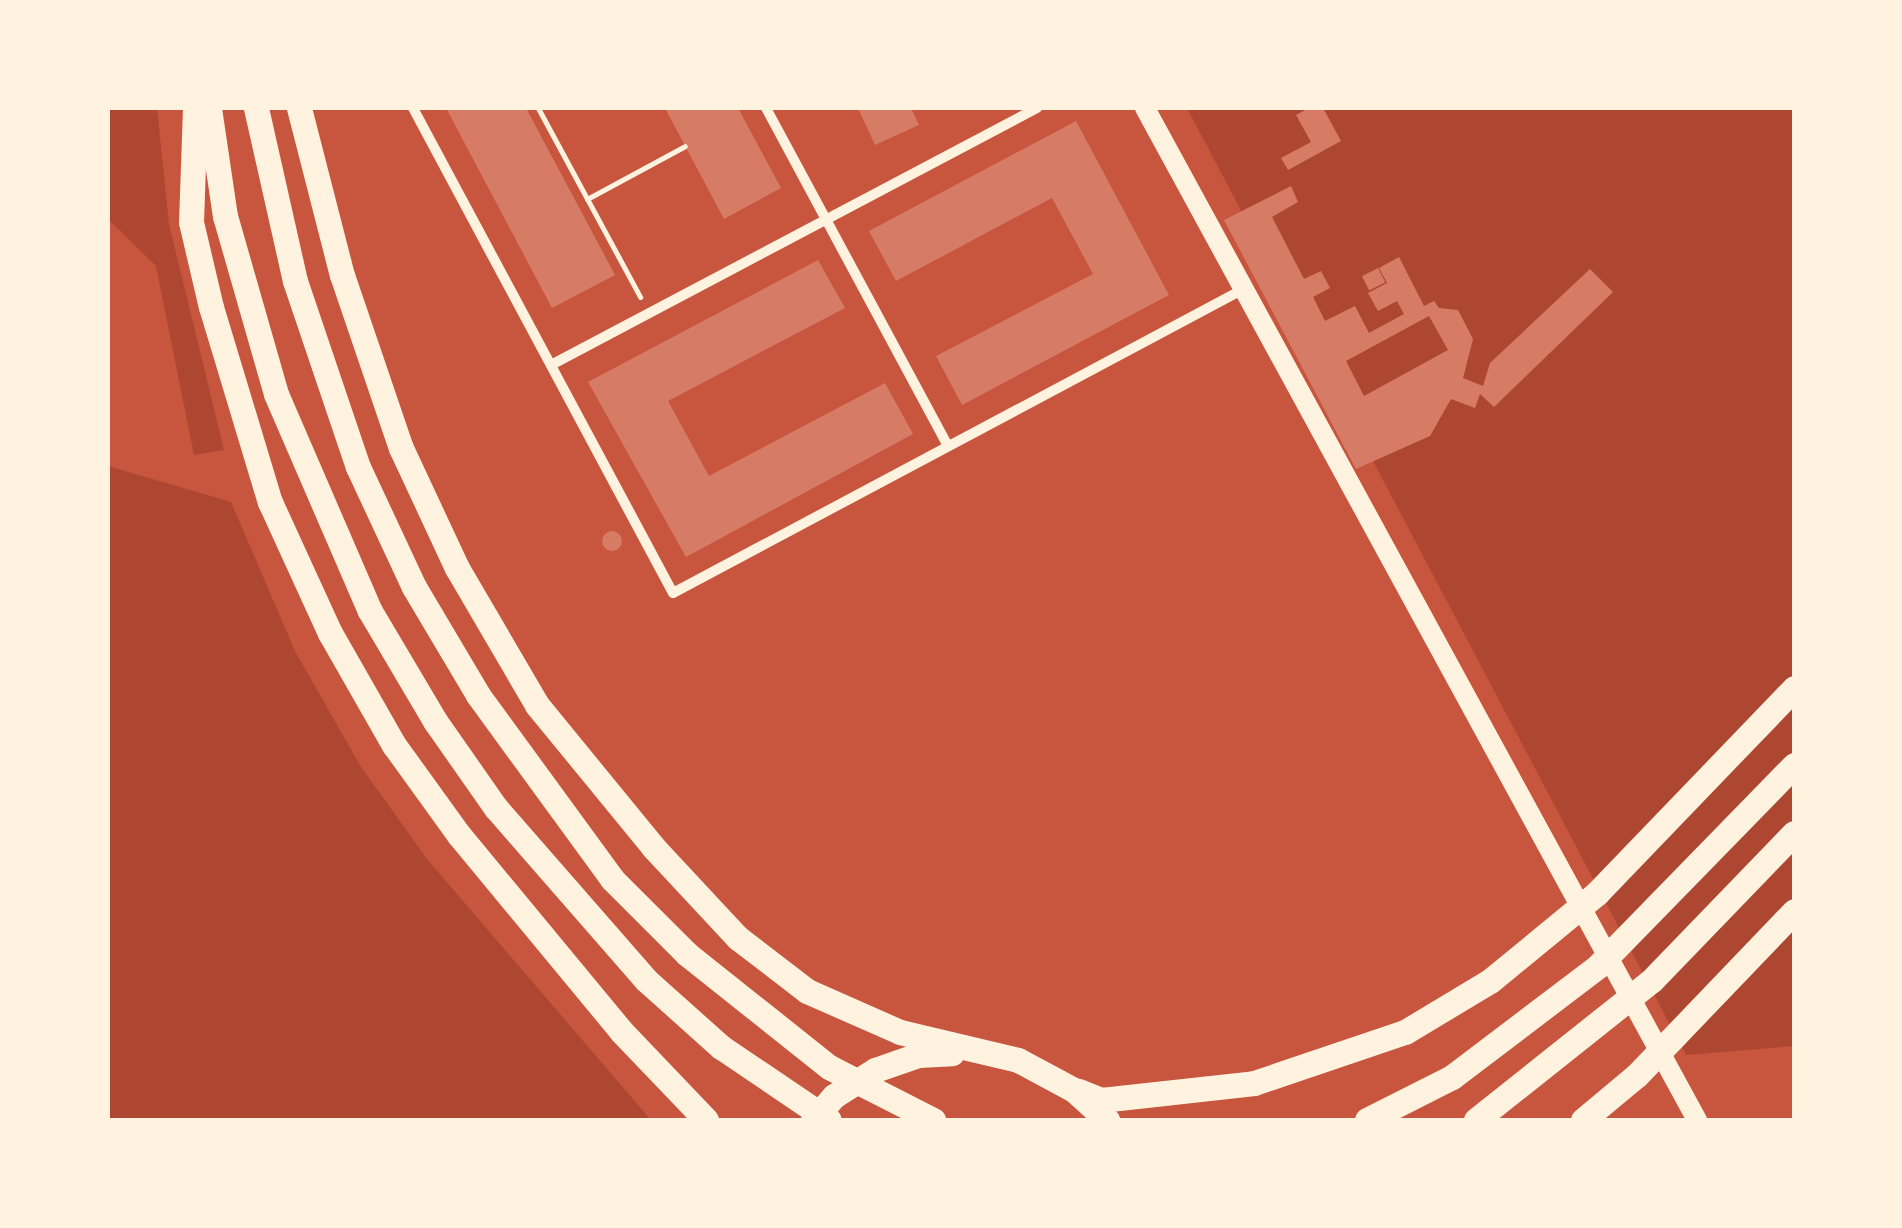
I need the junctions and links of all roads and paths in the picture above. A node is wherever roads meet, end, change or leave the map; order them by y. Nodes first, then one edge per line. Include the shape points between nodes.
1 (195, 108) edge
2 (209, 108) edge
3 (256, 108) edge
4 (299, 108) edge
5 (413, 108) edge
6 (538, 108) edge
7 (766, 108) edge
8 (1038, 108) edge
9 (1144, 108) edge
10 (686, 146) dead end
11 (587, 199) junction
12 (826, 218) junction
13 (1240, 291) junction
14 (648, 313) junction
15 (550, 365) junction
16 (948, 446) junction
17 (1794, 688) edge
18 (1794, 766) edge
19 (1794, 833) edge
20 (1794, 911) edge
21 (982, 1052) junction
22 (1074, 1090) junction
23 (706, 1120) edge
24 (812, 1120) edge
25 (829, 1120) edge
26 (933, 1120) edge
27 (1107, 1120) edge
28 (1367, 1120) edge
29 (1476, 1120) edge
30 (1583, 1120) edge
31 (1697, 1120) edge

1 - 23 highway via 191,222 211,307 270,502 330,633 394,745 459,834 621,1031
2 - 25 highway via 225,216 276,394 370,611 435,721 496,808 646,980 721,1046
3 - 26 highway via 295,280 358,467 414,587 478,696 612,879 686,954 829,1066
4 - 21 highway via 365,350 457,568 538,705 654,848 738,938 806,991 900,1032
5 - 15 street
6 - 11 path
7 - 12 street
8 - 12 street
9 - 13 main road
10 - 11 path
11 - 14 path
12 - 14 street
12 - 16 street
13 - 16 street
13 - 31 main road
14 - 15 street
15 - 16 street via 672,593
17 - 22 highway via 1596,893 1490,981 1405,1032 1298,1073 1235,1086 1101,1100
18 - 28 highway via 1598,966 1452,1077
19 - 29 highway via 1638,992
20 - 30 highway via 1637,1074
21 - 22 highway via 1018,1060
21 - 24 highway via 918,1054 875,1070 834,1096
22 - 27 highway

